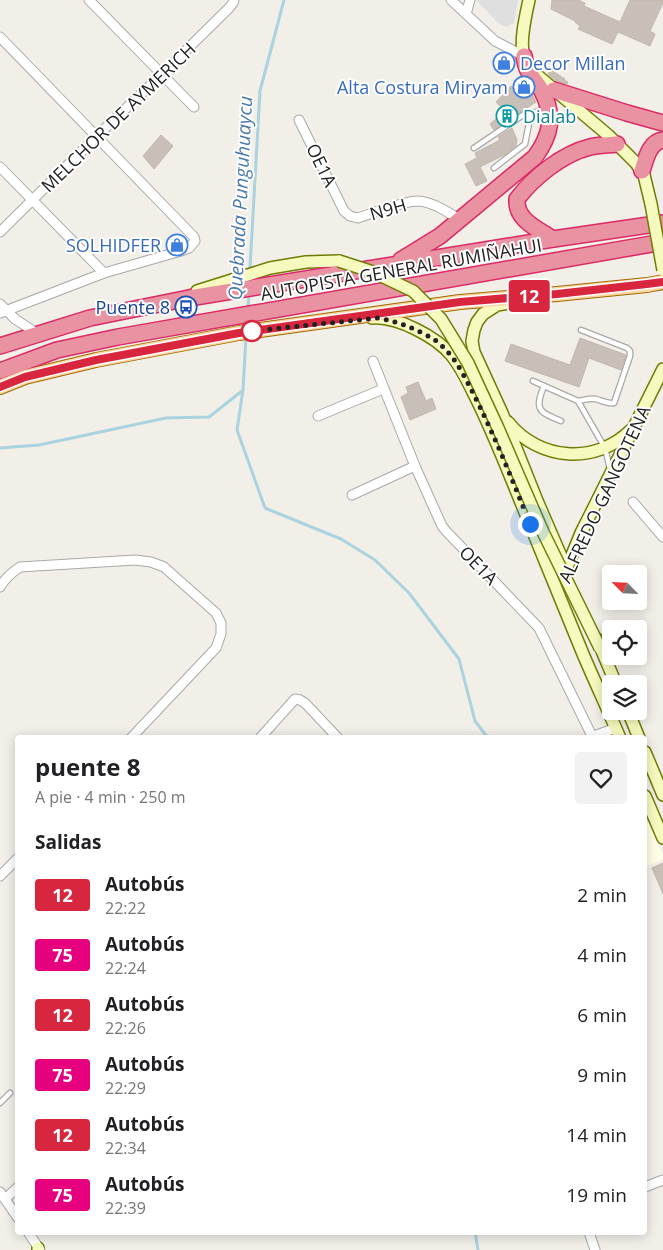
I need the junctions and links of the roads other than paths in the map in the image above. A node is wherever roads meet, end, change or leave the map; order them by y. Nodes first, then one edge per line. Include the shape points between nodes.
1 (89, 0) edge
2 (234, 0) edge
3 (452, 0) edge
4 (470, 0) edge
5 (529, 0) edge
6 (466, 14) junction
7 (0, 37) edge
8 (524, 56) junction
9 (162, 74) junction
10 (554, 90) junction
11 (194, 107) dead end
12 (548, 107) junction
13 (529, 115) junction
14 (300, 120) dead end
15 (663, 123) edge
16 (96, 137) junction
17 (663, 140) edge
18 (524, 144) junction
19 (617, 144) junction
20 (474, 148) dead end
21 (541, 149) junction
22 (0, 167) edge
23 (494, 168) dead end
24 (642, 171) junction
25 (32, 200) junction
26 (344, 211) joint
27 (460, 220) junction
28 (663, 223) edge
29 (0, 232) edge
30 (553, 239) junction
31 (663, 242) edge
32 (395, 264) junction
33 (663, 270) edge
34 (104, 273) junction
35 (663, 282) edge
36 (557, 294) junction
37 (2, 309) edge
38 (134, 309) junction
39 (270, 328) junction
40 (581, 330) dead end
41 (38, 334) junction
42 (0, 346) edge
43 (372, 360) dead end
44 (663, 369) edge
45 (0, 371) edge
46 (533, 381) dead end
47 (544, 386) junction
48 (0, 387) edge
49 (383, 389) junction
50 (578, 401) junction
51 (502, 413) junction
52 (318, 416) dead end
53 (561, 421) dead end
54 (635, 425) junction
55 (605, 448) junction
56 (415, 466) junction
57 (611, 472) junction
58 (352, 495) dead end
59 (633, 502) dead end
60 (663, 537) edge
61 (566, 568) junction
62 (0, 588) edge
63 (558, 592) junction
64 (600, 648) junction
65 (612, 675) edge
66 (632, 720) edge
67 (618, 733) edge
68 (134, 735) edge
69 (263, 735) edge
70 (335, 735) edge
71 (592, 735) edge
72 (602, 735) edge
73 (638, 735) edge
74 (647, 757) edge
75 (663, 795) edge
76 (647, 805) edge
77 (650, 819) edge
78 (663, 838) edge
79 (15, 861) edge
80 (0, 876) edge
81 (10, 1093) dead end
82 (0, 1103) edge
83 (663, 1180) edge
84 (647, 1186) edge
85 (15, 1189) edge
86 (2, 1196) edge
87 (15, 1214) edge
88 (30, 1235) edge
89 (590, 1235) edge
90 (39, 1249) edge
91 (595, 1250) edge

1 - 9 street
2 - 9 street, MELCHOR DE AYMERICH
3 - 6 street
4 - 6 street
5 - 8 main road
6 - 8 street via 495,41
7 - 16 street
8 - 10 main road via 537,75
8 - 12 highway via 526,67
9 - 11 street
9 - 16 street, MELCHOR DE AYMERICH
10 - 15 highway
10 - 19 main road
12 - 13 lane
12 - 21 highway via 549,131
13 - 18 lane
13 - 20 lane
14 - 26 street, OE1A
16 - 25 street, MELCHOR DE AYMERICH
16 - 34 street via 195,240 189,248 181,251
17 - 24 highway via 652,145
18 - 21 lane
18 - 23 lane
19 - 24 main road
19 - 30 highway via 590,147 565,158 539,176 517,199 517,208 525,220
21 - 27 highway
22 - 25 street
24 - 33 main road, bridge
25 - 29 street, MELCHOR DE AYMERICH
25 - 34 street
26 - 27 street, N9H via 358,218 408,202 418,202 445,210
27 - 32 highway
28 - 30 highway, AUTOPISTA GENERAL RUMIÑAHUI
30 - 32 highway, AUTOPISTA GENERAL RUMIÑAHUI
31 - 45 highway, AUTOPISTA GENERAL RUMIÑAHUI via 118,337 57,350
32 - 38 highway, AUTOPISTA GENERAL RUMIÑAHUI
34 - 37 street
35 - 36 main road
36 - 39 main road via 460,302
36 - 51 main road via 496,305 483,314 474,330 474,352
37 - 41 street
38 - 41 highway, AUTOPISTA GENERAL RUMIÑAHUI
38 - 64 main road, bridge via 270,268 306,262 339,261 373,272 413,291 441,319 468,363 543,532
39 - 48 main road via 96,360 25,377
39 - 63 main road via 378,318 404,324 442,345 466,378 488,421
40 - 50 lane via 627,348 630,356 614,404 590,399
41 - 42 highway, AUTOPISTA GENERAL RUMIÑAHUI
43 - 49 street, OE1A
44 - 54 main road, ALFREDO GANGOTENA
46 - 47 lane
47 - 50 lane
47 - 53 lane via 539,408
49 - 52 street
49 - 56 street, OE1A
50 - 55 lane
51 - 55 main road via 519,434 542,448 581,454
51 - 61 main road
54 - 55 main road
54 - 57 main road, ALFREDO GANGOTENA
55 - 57 lane
56 - 58 street
56 - 71 street, OE1A via 446,530 539,628
57 - 61 main road, ALFREDO GANGOTENA
59 - 60 street
61 - 63 main road, ALFREDO GANGOTENA
61 - 64 main road
62 - 68 street via 3,580 20,567 135,560 164,567 216,612 221,628 216,648
63 - 67 main road
64 - 65 main road
66 - 73 main road
67 - 72 street, OE1A
69 - 70 street via 295,699 305,703
74 - 75 main road
76 - 77 main road
77 - 78 main road
79 - 80 street
81 - 82 lane
83 - 84 street
85 - 86 street
86 - 87 street
88 - 90 street
89 - 91 street

